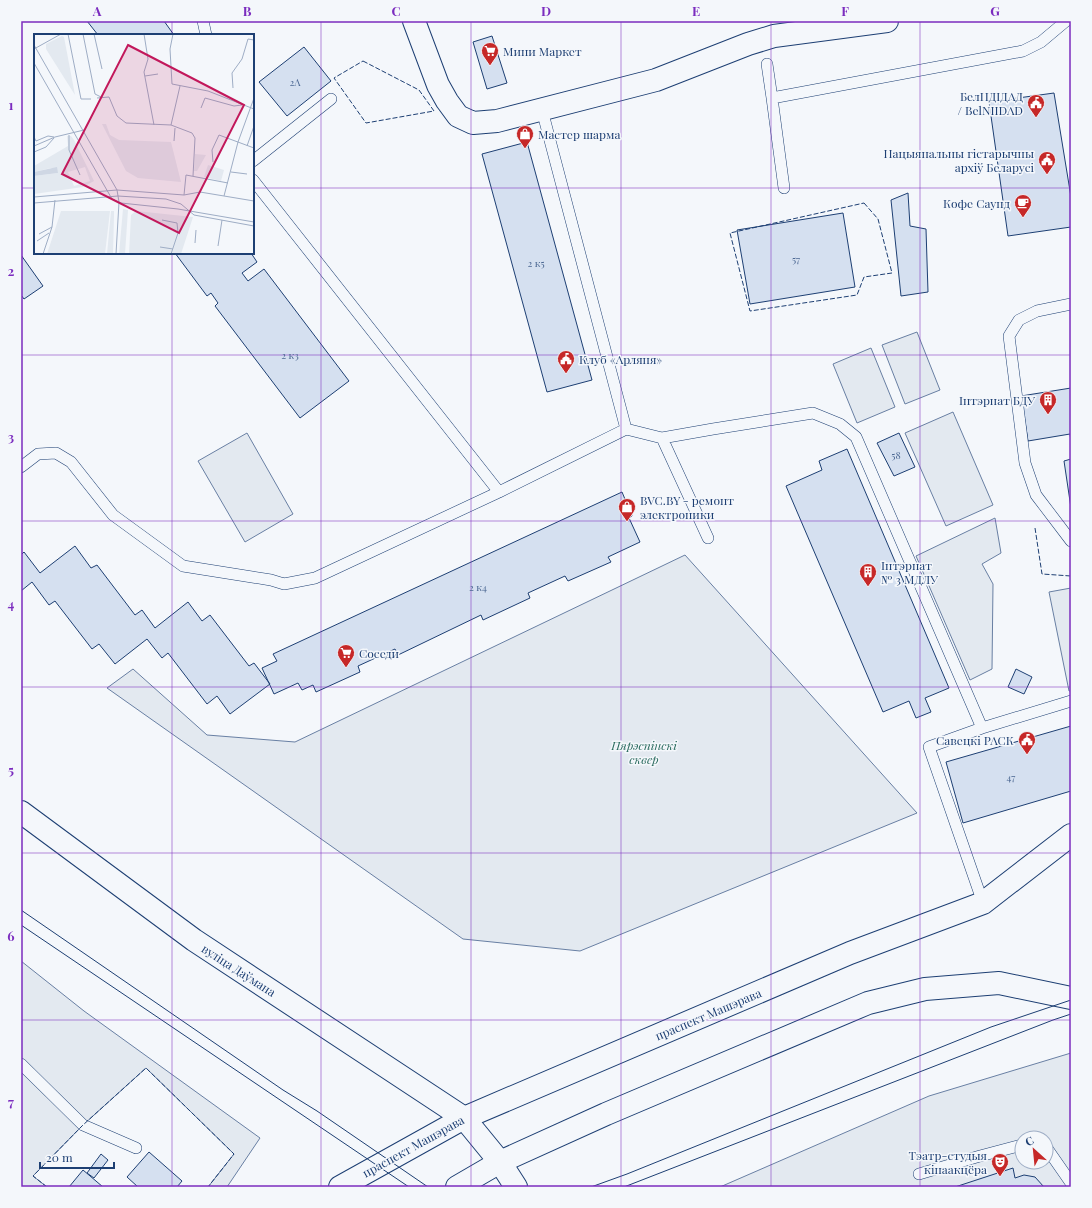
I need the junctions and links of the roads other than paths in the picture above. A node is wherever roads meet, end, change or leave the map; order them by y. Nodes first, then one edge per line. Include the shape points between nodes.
1 (203, 21) edge
2 (414, 21) edge
3 (887, 21) edge
4 (1066, 21) edge
5 (206, 34) edge
6 (767, 64) dead end
7 (772, 98) junction
8 (331, 99) dead end
9 (542, 110) junction
10 (254, 160) edge
11 (254, 181) edge
12 (784, 188) dead end
13 (1071, 304) edge
14 (626, 429) junction
15 (662, 438) junction
16 (21, 467) edge
17 (499, 492) junction
18 (708, 538) dead end
19 (1071, 541) edge
20 (1071, 701) edge
21 (982, 728) junction
22 (21, 812) edge
23 (1071, 835) edge
24 (983, 903) junction
25 (1071, 998) edge
26 (21, 1064) edge
27 (464, 1118) junction
28 (136, 1148) dead end
29 (1014, 1148) edge
30 (1054, 1159) edge
31 (500, 1162) junction
32 (919, 1174) dead end
33 (1071, 1183) edge
34 (340, 1187) edge
35 (457, 1187) edge
36 (516, 1187) edge

1 - 5 lane
2 - 9 main road via 438,85 458,116 473,123 497,121
3 - 9 main road via 774,36 656,80
4 - 7 lane via 1041,42 1023,51
6 - 7 lane
7 - 12 lane
8 - 10 lane
9 - 14 lane
11 - 17 lane
13 - 19 lane via 1037,311 1018,320 1009,336 1025,463 1036,495
14 - 15 lane
14 - 17 lane
15 - 18 lane
15 - 21 lane via 813,413 840,424 856,437
16 - 17 lane via 38,454 56,453 71,462 113,515 183,566 284,584 315,578
20 - 21 lane
21 - 24 lane via 929,747
22 - 27 main road, вуліца Даўмана via 194,940
23 - 24 main road, праспект Машэрава
24 - 27 main road, праспект Машэрава via 850,953
25 - 31 main road via 999,983 925,989 868,1003 606,1114
26 - 28 lane via 83,1125
27 - 31 main road, вуліца Даўмана
27 - 34 main road, праспект Машэрава
29 - 32 lane
30 - 33 lane
31 - 35 main road
31 - 36 main road, вуліца Даўмана

